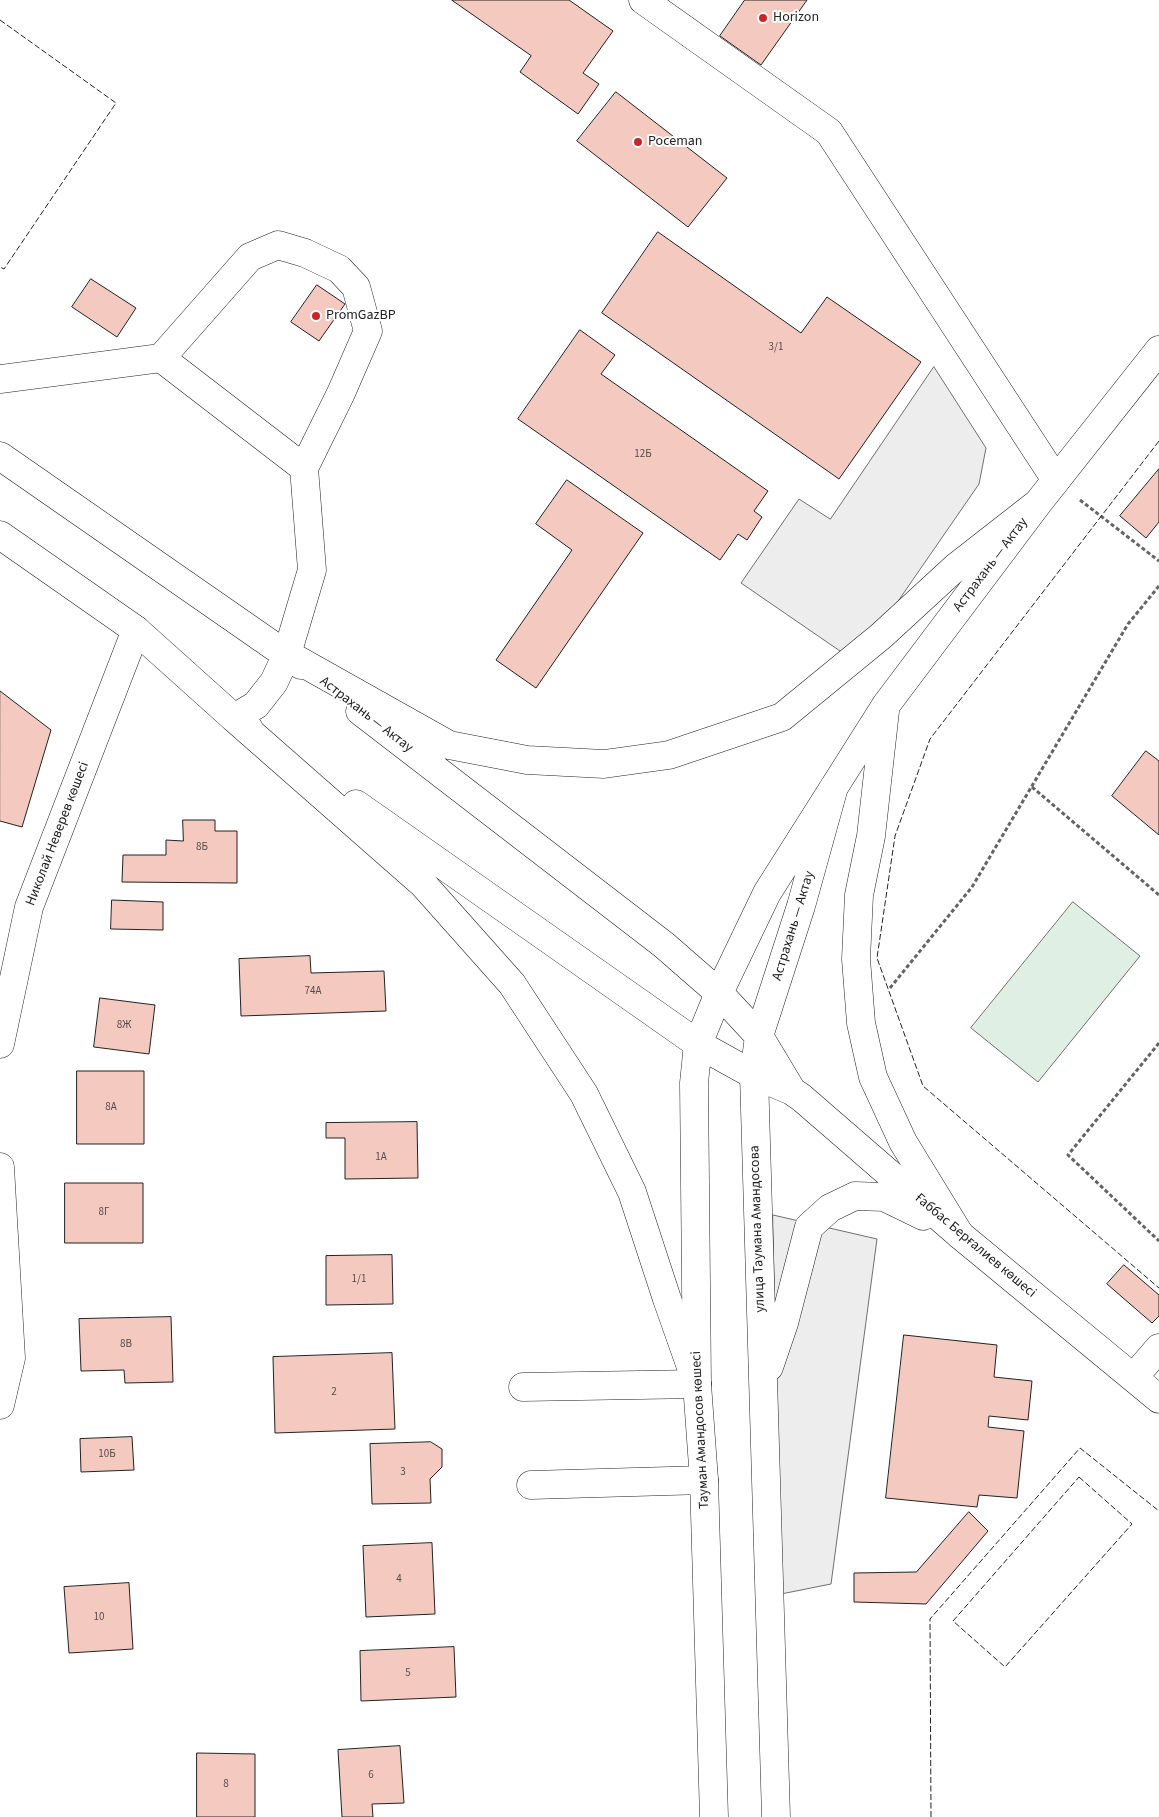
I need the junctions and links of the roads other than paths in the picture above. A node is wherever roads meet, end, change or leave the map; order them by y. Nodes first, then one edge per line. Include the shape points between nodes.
1 (643, 0) edge
2 (1159, 350) edge
3 (161, 358) junction
4 (0, 378) edge
5 (0, 456) edge
6 (304, 468) junction
7 (1056, 480) junction
8 (1038, 503) junction
9 (0, 535) edge
10 (136, 630) junction
11 (287, 654) junction
12 (886, 705) junction
13 (234, 718) junction
14 (834, 787) junction
15 (718, 993) junction
16 (759, 1036) junction
17 (0, 1044) edge
18 (698, 1044) junction
19 (754, 1075) junction
20 (792, 1091) junction
21 (0, 1167) edge
22 (960, 1234) junction
23 (1159, 1348) edge
24 (1134, 1378) junction
25 (763, 1382) junction
26 (697, 1384) junction
27 (523, 1387) dead end
28 (1159, 1399) edge
29 (0, 1405) edge
30 (704, 1480) junction
31 (531, 1485) dead end
32 (714, 1817) edge
33 (776, 1817) edge

1 - 7 main road via 829,132
2 - 7 main road, Астрахань — Актау
3 - 4 main road
3 - 6 main road
3 - 6 main road via 250,257 278,245 339,269 356,287 368,331
5 - 11 main road, Астрахань — Актау
6 - 11 main road via 312,570
7 - 8 main road, Астрахань — Актау
8 - 11 main road via 956,567 881,636 782,717 669,755 604,764 527,760 449,745
8 - 12 main road, Астрахань — Актау
9 - 10 main road
10 - 13 main road
10 - 17 main road, Николай Неверев көшесі via 29,907
11 - 13 main road via 274,682 256,705
11 - 15 main road, Астрахань — Актау via 664,945
12 - 14 main road, Астрахань — Актау
12 - 22 main road via 871,836 859,895 856,959 861,1023 873,1077 899,1134
13 - 18 main road
13 - 26 main road via 423,884 512,984 584,1094 632,1192
14 - 15 main road, Астрахань — Актау via 767,893
14 - 16 main road, Астрахань — Актау via 801,906
15 - 16 main road, Астрахань — Актау
15 - 18 main road, Астрахань — Актау
16 - 19 main road, Астрахань — Актау
16 - 20 main road, Ғаббас Берғалиев көшесі
18 - 19 main road
18 - 26 main road, Тауман Амандосов көшесі via 694,1084
19 - 20 main road, Ғаббас Берғалиев көшесі
19 - 25 main road, улица Таумана Амандосова
20 - 22 main road, Ғаббас Берғалиев көшесі
21 - 29 main road via 11,1358
22 - 24 main road, Ғаббас Берғалиев көшесі
22 - 25 main road via 884,1197 855,1196 830,1208 809,1227 784,1323
23 - 24 main road
24 - 28 main road, Ғаббас Берғалиев көшесі
25 - 33 main road
26 - 27 main road
26 - 30 main road, Тауман Амандосов көшесі
30 - 31 main road
30 - 32 main road, Тауман Амандосов көшесі

